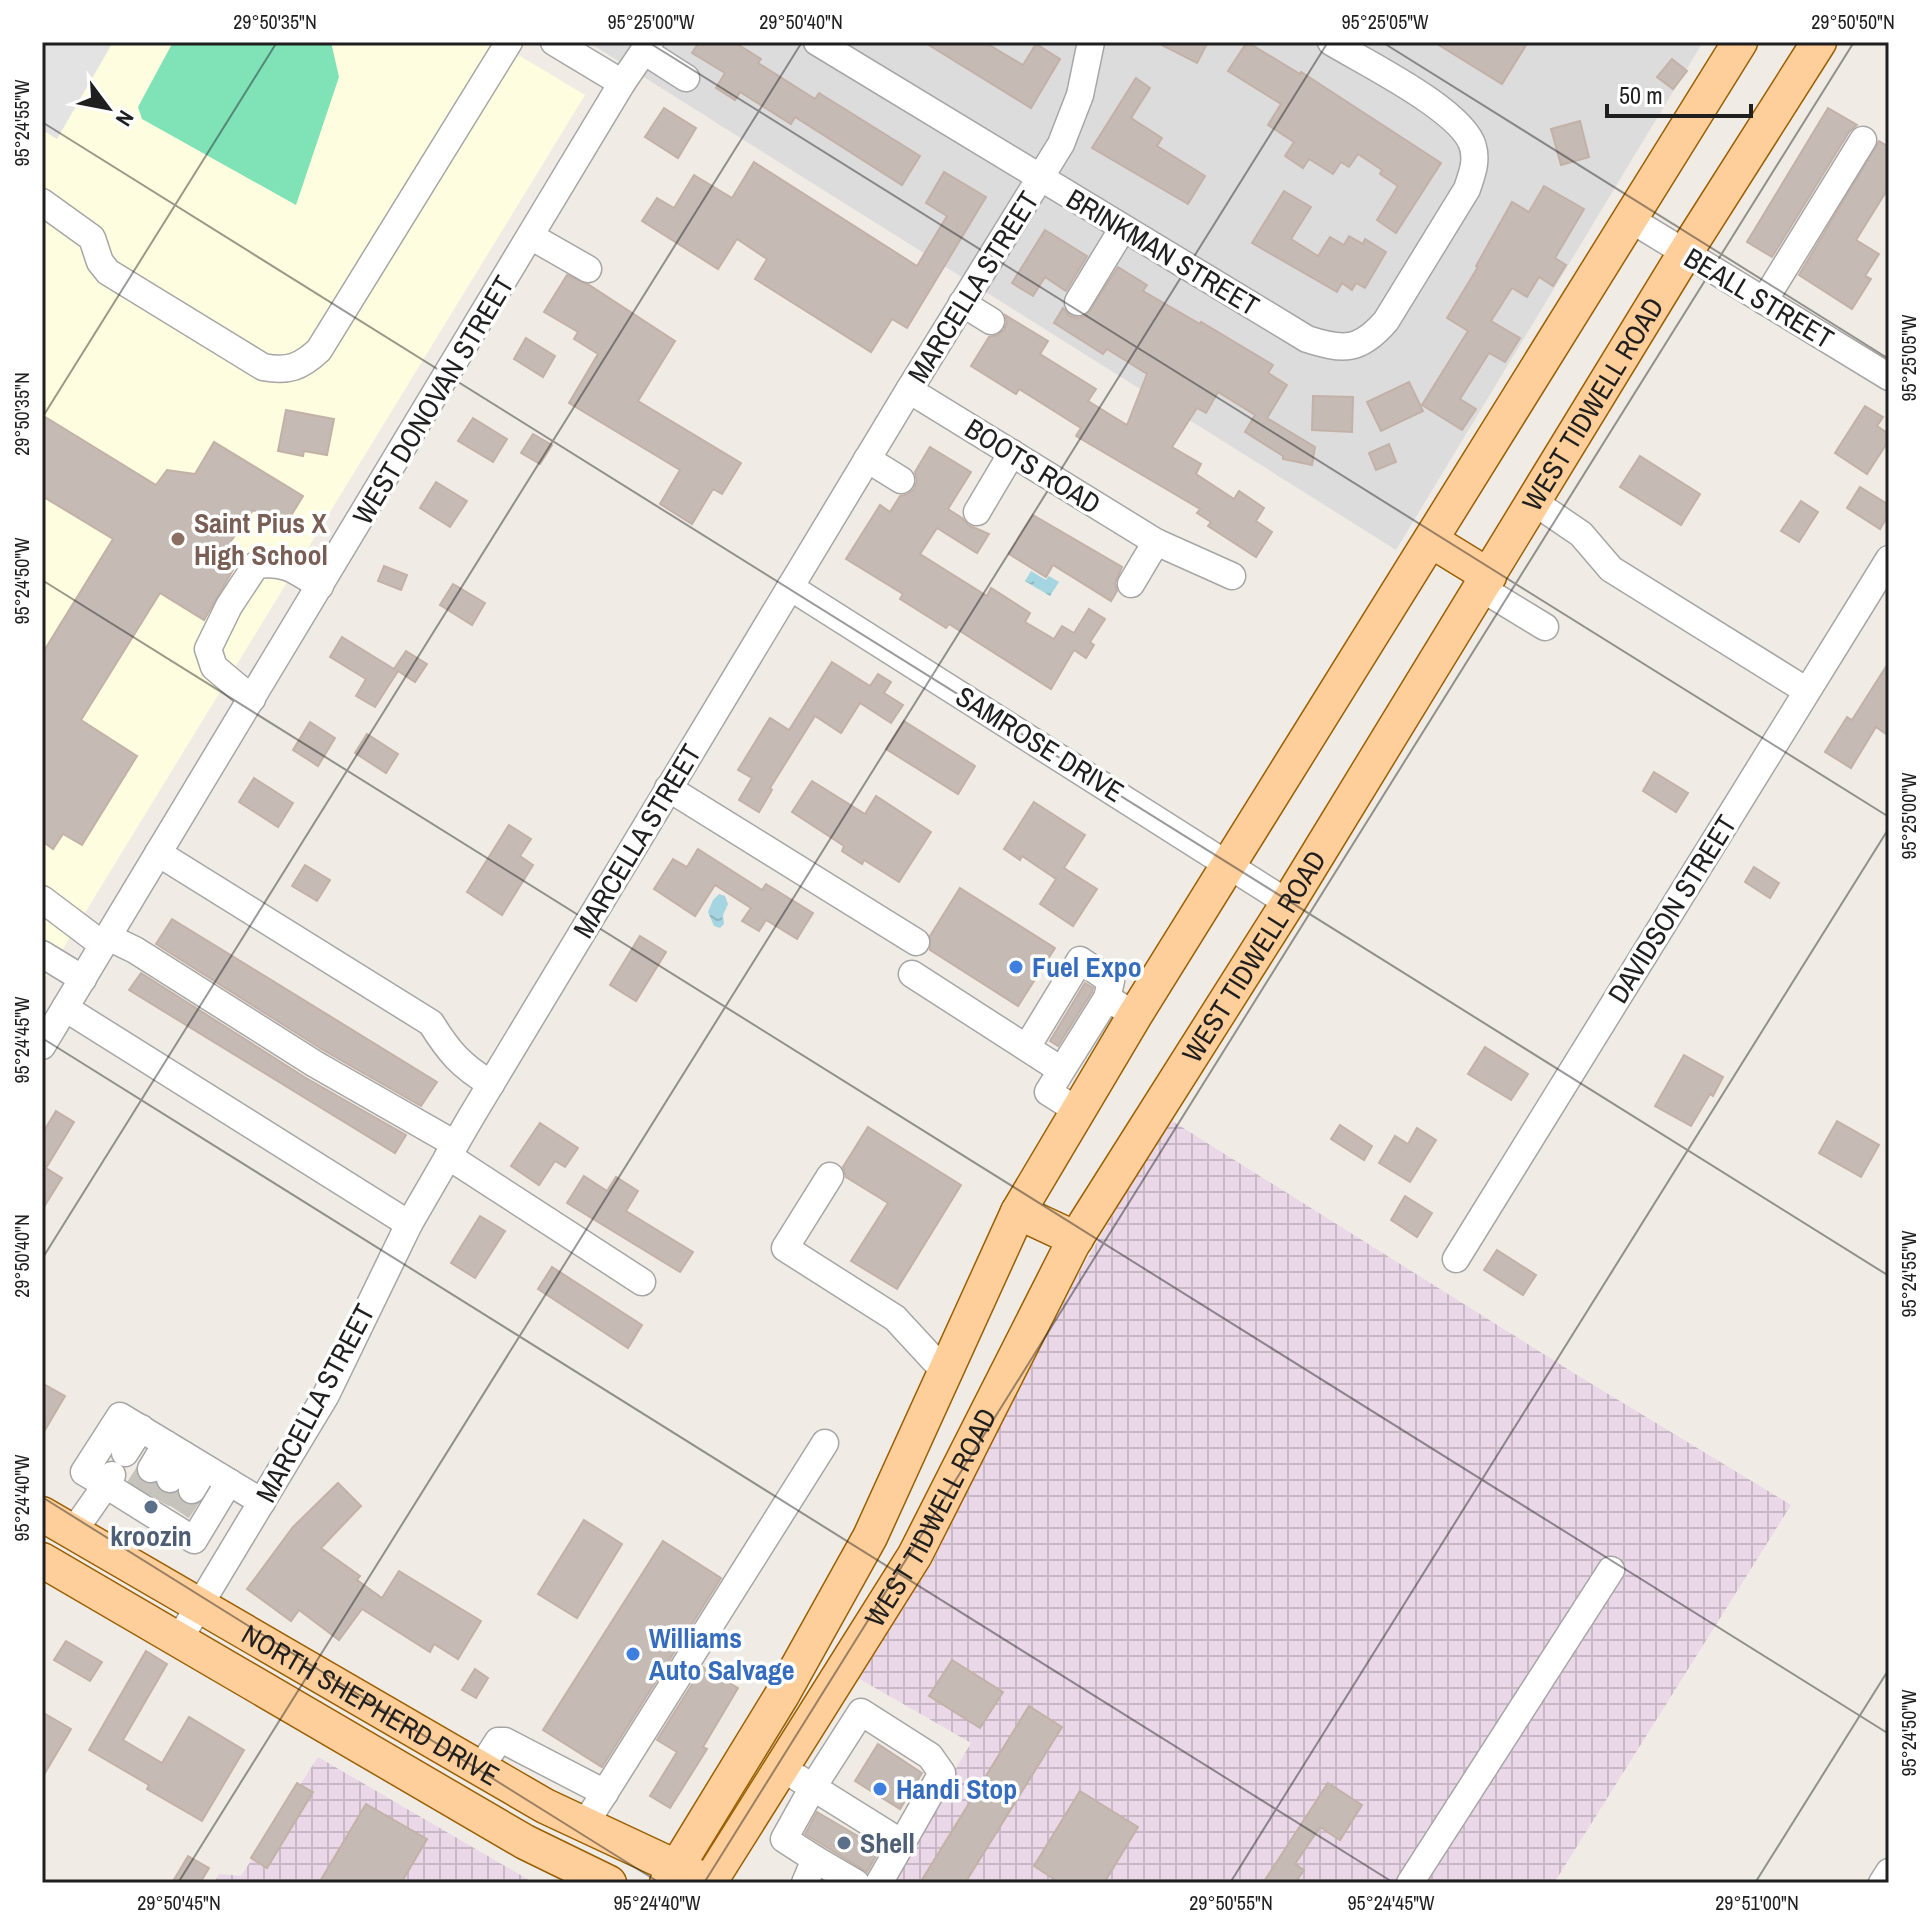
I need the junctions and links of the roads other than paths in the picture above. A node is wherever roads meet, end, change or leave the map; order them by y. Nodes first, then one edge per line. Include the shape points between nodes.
1 (509, 42) edge
2 (554, 42) edge
3 (817, 42) edge
4 (1091, 42) edge
5 (1331, 42) edge
6 (1740, 42) edge
7 (1819, 42) edge
8 (647, 46) edge
9 (686, 78) dead end
10 (622, 83) junction
11 (1863, 140) dead end
12 (1040, 178) junction
13 (42, 202) edge
14 (1630, 219) junction
15 (1123, 228) junction
16 (532, 237) junction
17 (1685, 253) junction
18 (588, 269) dead end
19 (1764, 301) junction
20 (1078, 302) dead end
21 (962, 303) junction
22 (991, 321) dead end
23 (1889, 377) edge
24 (909, 390) junction
25 (1012, 453) junction
26 (867, 459) junction
27 (901, 480) dead end
28 (1534, 502) junction
29 (977, 512) dead end
30 (1432, 541) junction
31 (1156, 542) junction
32 (1889, 559) edge
33 (1232, 576) dead end
34 (1485, 582) junction
35 (1131, 584) dead end
36 (320, 586) junction
37 (790, 587) junction
38 (1545, 627) dead end
39 (1807, 691) junction
40 (252, 699) junction
41 (668, 788) junction
42 (158, 853) junction
43 (1230, 864) junction
44 (42, 899) edge
45 (1288, 903) junction
46 (106, 941) junction
47 (916, 942) dead end
48 (42, 954) edge
49 (912, 974) dead end
50 (83, 979) junction
51 (1121, 1007) junction
52 (65, 1008) junction
53 (42, 1046) edge
54 (1027, 1047) junction
55 (1061, 1070) junction
56 (491, 1084) junction
57 (1078, 1111) junction
58 (452, 1150) junction
59 (830, 1176) dead end
60 (1018, 1212) junction
61 (409, 1224) junction
62 (1076, 1239) junction
63 (1456, 1259) dead end
64 (642, 1282) dead end
65 (945, 1372) junction
66 (141, 1428) junction
67 (825, 1443) dead end
68 (114, 1471) junction
69 (229, 1482) junction
70 (166, 1487) junction
71 (262, 1502) junction
72 (42, 1514) edge
73 (73, 1532) junction
74 (870, 1537) junction
75 (915, 1555) junction
76 (42, 1560) edge
77 (1611, 1570) dead end
78 (198, 1607) junction
79 (178, 1641) junction
80 (819, 1708) junction
81 (851, 1728) junction
82 (781, 1768) junction
83 (480, 1769) junction
84 (813, 1787) junction
85 (605, 1793) junction
86 (585, 1824) junction
87 (902, 1843) junction
88 (810, 1871) edge
89 (1889, 1872) edge
90 (672, 1875) edge
91 (609, 1883) edge
92 (708, 1883) edge
93 (856, 1883) edge
94 (879, 1883) edge
95 (1410, 1883) edge
96 (1882, 1883) edge

1 - 13 street via 319,350 292,369 263,367 108,272 92,238
2 - 10 street
3 - 12 street, BRINKMAN STREET
4 - 12 street, MARCELLA STREET via 1080,95 1061,144
5 - 15 street, BRINKMAN STREET via 1445,111 1473,145 1475,167 1467,189 1370,339 1351,347 1307,339
6 - 14 main road, WEST TIDWELL ROAD
7 - 17 main road, WEST TIDWELL ROAD
8 - 9 street
8 - 10 street, WEST DONOVAN STREET
10 - 16 street, WEST DONOVAN STREET
11 - 19 street
12 - 15 street, BRINKMAN STREET
12 - 21 street, MARCELLA STREET via 996,272
14 - 17 street, BEALL STREET
14 - 30 main road, WEST TIDWELL ROAD
15 - 20 street
16 - 18 street
16 - 36 street, WEST DONOVAN STREET
17 - 19 street, BEALL STREET
17 - 28 main road, WEST TIDWELL ROAD
19 - 23 street, BEALL STREET
21 - 22 street
21 - 24 street, MARCELLA STREET
24 - 25 street, BOOTS ROAD
24 - 26 street, MARCELLA STREET
25 - 29 street
25 - 31 street, BOOTS ROAD
26 - 27 street
26 - 37 street, MARCELLA STREET
28 - 34 main road, WEST TIDWELL ROAD
28 - 39 street via 1581,534 1611,569
30 - 34 main road
30 - 43 main road, WEST TIDWELL ROAD
31 - 33 street, BOOTS ROAD
31 - 35 street
32 - 39 street, DAVIDSON STREET
34 - 38 street
34 - 45 main road, WEST TIDWELL ROAD
36 - 40 street, WEST DONOVAN STREET
36 - 40 street via 290,567 256,565 229,606 208,649 214,667
37 - 41 street, MARCELLA STREET
37 - 43 street, SAMROSE DRIVE
39 - 63 street, DAVIDSON STREET
40 - 42 street, WEST DONOVAN STREET
41 - 47 street
41 - 56 street, MARCELLA STREET
42 - 46 street, WEST DONOVAN STREET
42 - 56 street via 431,1023 448,1051
43 - 45 street, SAMROSE DRIVE
43 - 51 main road, WEST TIDWELL ROAD
44 - 46 street
45 - 62 main road, WEST TIDWELL ROAD
46 - 50 street, WEST DONOVAN STREET
46 - 58 street via 135,950
48 - 50 street
49 - 54 street
50 - 52 street, WEST DONOVAN STREET
51 - 54 street via 1111,981 1080,960
51 - 55 street
51 - 57 main road, WEST TIDWELL ROAD
52 - 53 street, WEST DONOVAN STREET
52 - 61 street
54 - 55 street
55 - 57 street via 1048,1092
56 - 58 street, MARCELLA STREET
57 - 60 main road, WEST TIDWELL ROAD
58 - 61 street, MARCELLA STREET
58 - 64 street
59 - 65 street via 785,1248 895,1318
60 - 62 main road
60 - 65 main road, WEST TIDWELL ROAD
61 - 71 street, MARCELLA STREET via 326,1395
62 - 75 main road, WEST TIDWELL ROAD
65 - 74 main road, WEST TIDWELL ROAD
66 - 68 street
66 - 68 street via 120,1416 84,1472
66 - 70 street
67 - 85 street
68 - 70 street
68 - 73 street
69 - 70 street
69 - 70 street via 194,1540
69 - 71 street
71 - 78 street, MARCELLA STREET
72 - 73 main road, NORTH SHEPHERD DRIVE
73 - 78 main road, NORTH SHEPHERD DRIVE
74 - 75 main road
74 - 90 main road, WEST TIDWELL ROAD
75 - 80 main road, WEST TIDWELL ROAD
76 - 79 main road, NORTH SHEPHERD DRIVE
77 - 95 street
78 - 79 street, MARCELLA STREET
78 - 83 main road, NORTH SHEPHERD DRIVE
79 - 91 main road, NORTH SHEPHERD DRIVE via 525,1842
80 - 81 street
80 - 82 main road, WEST TIDWELL ROAD
81 - 84 street
81 - 87 street via 861,1712 930,1756 942,1773
82 - 84 street
82 - 92 main road, WEST TIDWELL ROAD
83 - 85 street via 498,1741 505,1741
83 - 86 main road, NORTH SHEPHERD DRIVE
84 - 87 street
84 - 88 street via 784,1839
85 - 86 street
86 - 90 main road, NORTH SHEPHERD DRIVE
87 - 94 street
88 - 93 street
89 - 96 street
90 - 92 main road, NORTH SHEPHERD DRIVE

